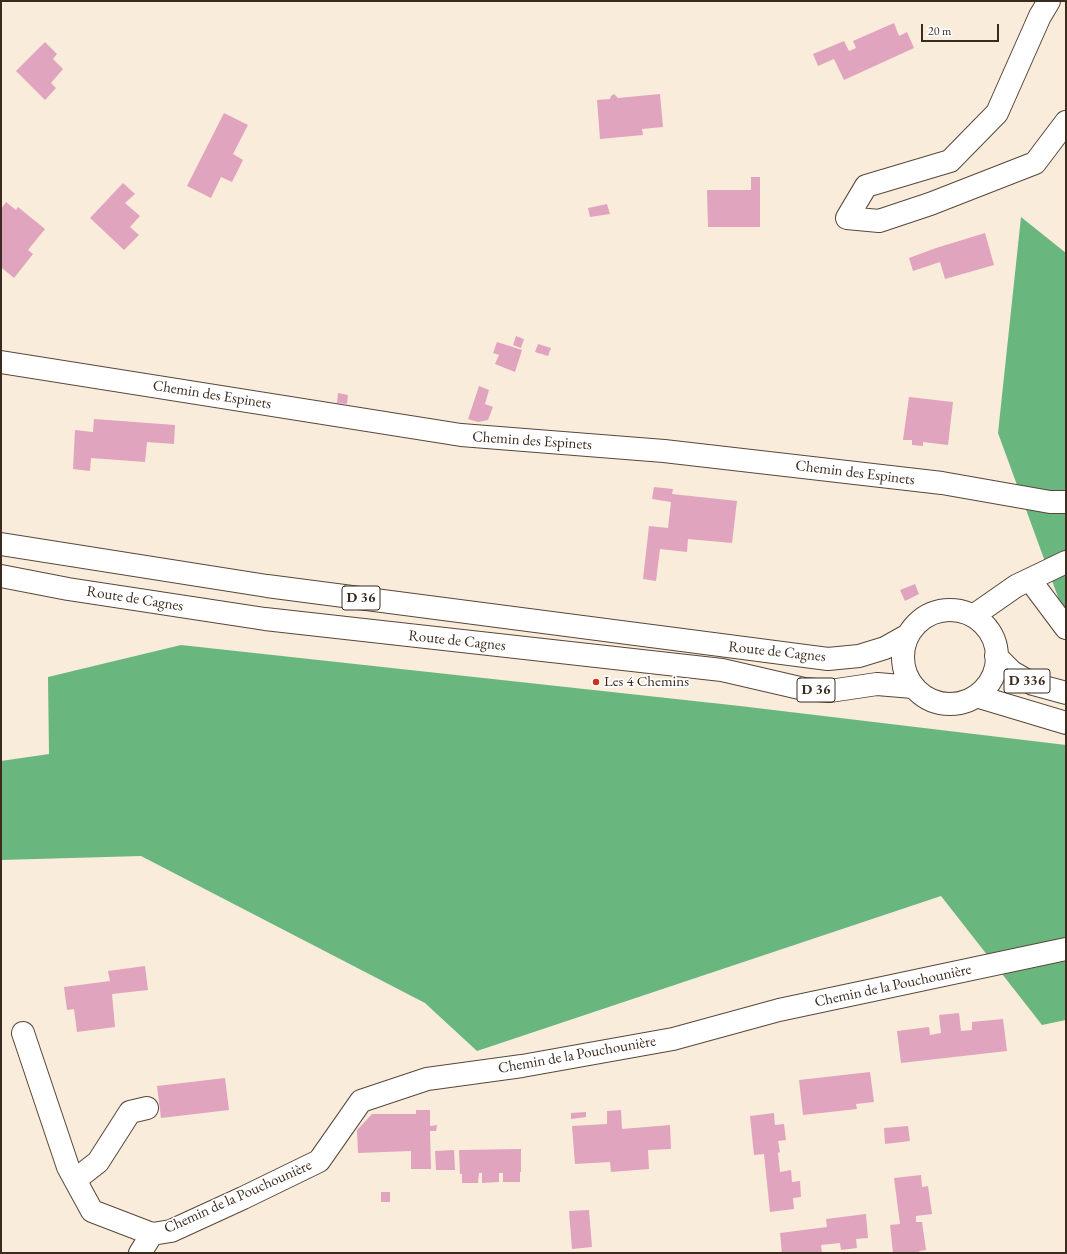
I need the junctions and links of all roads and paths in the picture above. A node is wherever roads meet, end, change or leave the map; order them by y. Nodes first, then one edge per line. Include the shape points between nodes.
1 (1050, 1) edge
2 (1066, 122) edge
3 (1, 362) edge
4 (1066, 502) edge
5 (1, 544) edge
6 (1066, 562) edge
7 (1, 576) edge
8 (1023, 583) junction
9 (973, 616) junction
10 (1066, 628) edge
11 (991, 634) junction
12 (908, 635) junction
13 (996, 656) junction
14 (913, 687) junction
15 (1066, 693) edge
16 (976, 696) junction
17 (1066, 724) edge
18 (1066, 949) edge
19 (23, 1033) dead end
20 (147, 1108) dead end
21 (75, 1180) junction
22 (152, 1234) junction
23 (140, 1253) edge

1 - 2 street via 1040,16 997,114 950,161 866,186 847,218 879,221 1035,163
3 - 4 street, Chemin des Espinets via 461,435 664,451 942,483 1050,502
5 - 12 street, Route de Cagnes / D 36 via 267,586 828,659 865,654 885,648
6 - 8 street
7 - 14 street, Route de Cagnes / D 36 via 68,589 265,619 722,670 804,689 830,691 877,684
8 - 9 street
8 - 10 street
8 - 11 street via 998,617
9 - 11 street
9 - 12 street via 958,610 943,610 929,614 917,623
11 - 13 street
12 - 14 street via 903,648 903,662 906,675
13 - 15 street, D 336 via 1012,672 1033,684
13 - 16 street via 994,671 987,685
14 - 16 street via 926,698 942,704 960,703
16 - 17 street, D 336
18 - 22 street, Chemin de la Pouchounière via 779,1010 673,1039 522,1066 427,1079 361,1101 319,1161 171,1231
19 - 21 street via 68,1167
20 - 21 street via 130,1112 98,1162
21 - 22 street via 92,1212
22 - 23 street, Chemin de la Pouchounière

